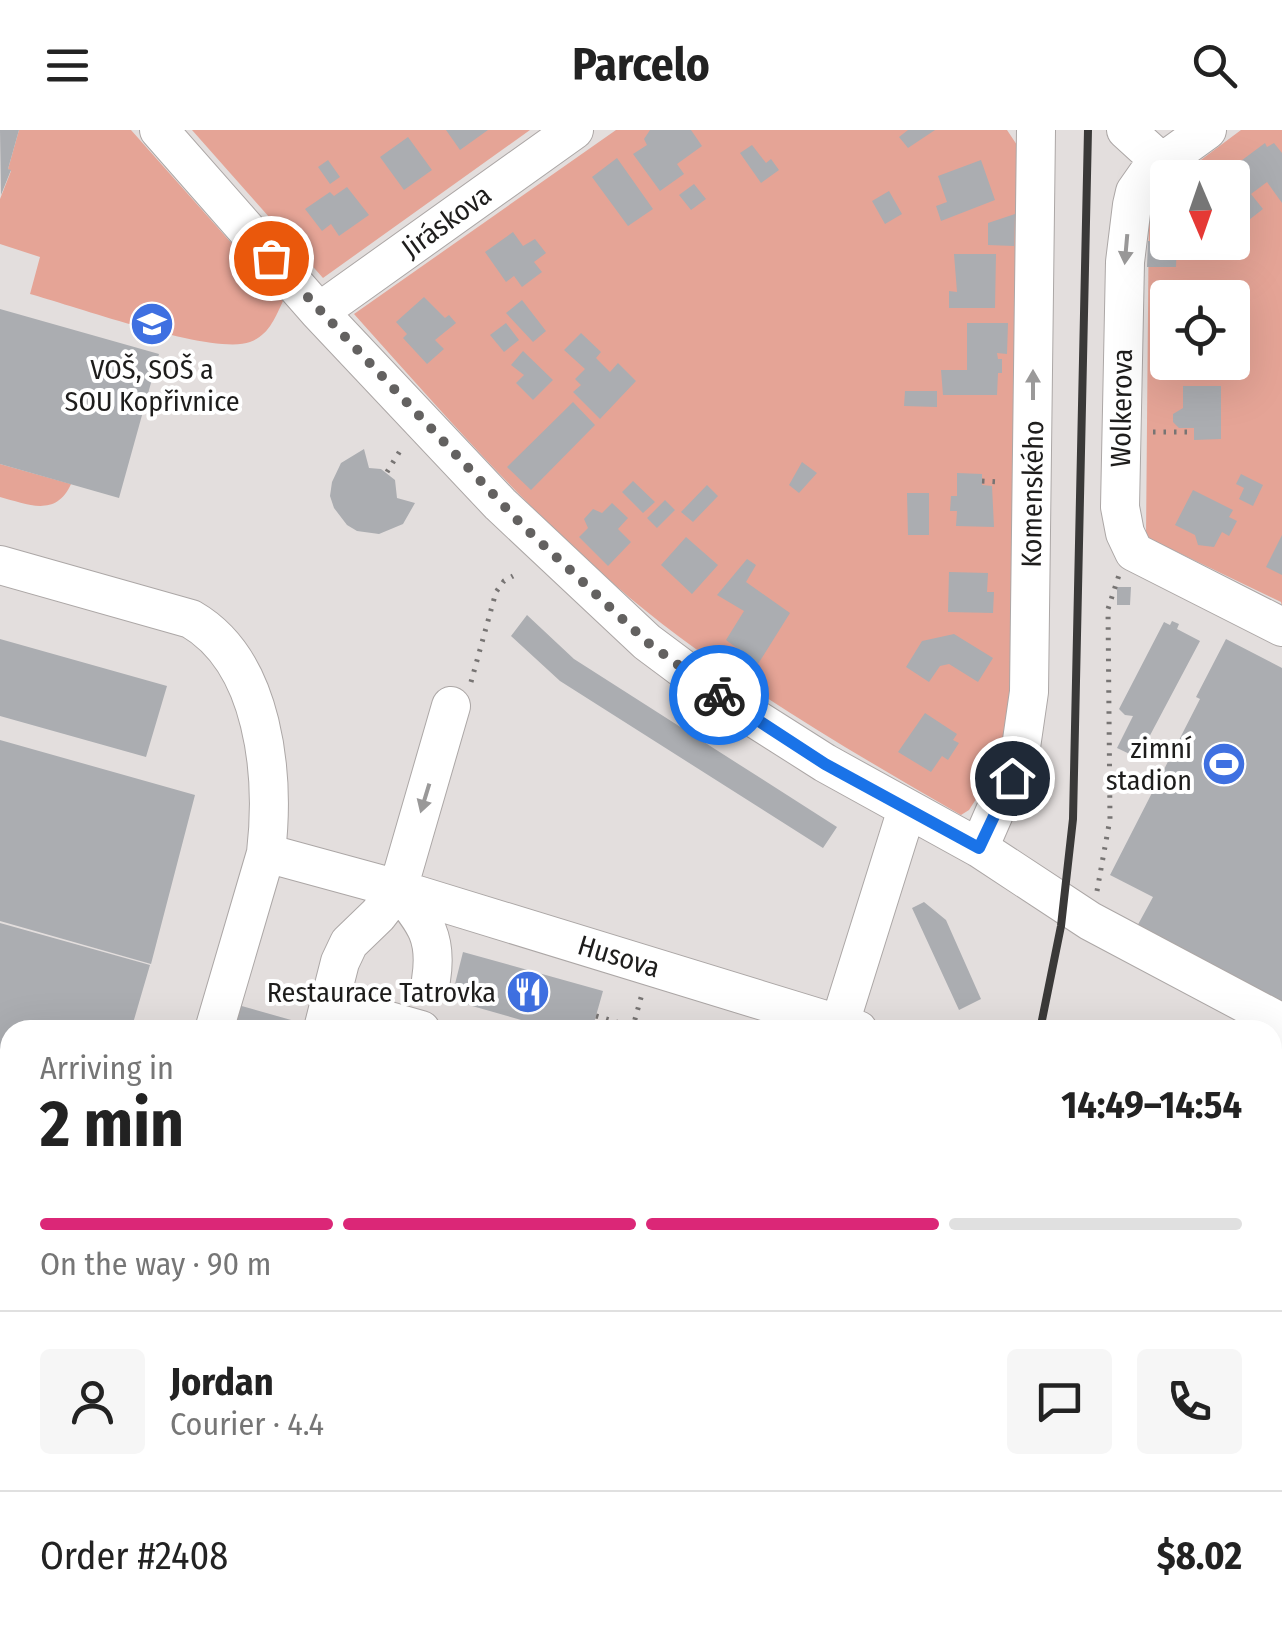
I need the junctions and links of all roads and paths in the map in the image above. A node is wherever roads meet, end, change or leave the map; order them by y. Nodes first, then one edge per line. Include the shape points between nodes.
1 (159, 130) edge
2 (574, 130) edge
3 (1036, 130) edge
4 (1126, 130) edge
5 (1207, 130) edge
6 (1160, 160) edge
7 (1165, 160) edge
8 (1150, 171) edge
9 (319, 312) junction
10 (1146, 432) dead end
11 (1193, 432) dead end
12 (409, 434) dead end
13 (387, 472) dead end
14 (1134, 552) junction
15 (0, 565) edge
16 (1282, 627) edge
17 (451, 706) dead end
18 (908, 809) junction
19 (979, 848) junction
20 (266, 854) junction
21 (398, 889) junction
22 (1090, 920) junction
23 (646, 977) dead end
24 (430, 980) dead end
25 (326, 1016) edge
26 (596, 1016) dead end
27 (217, 1020) edge
28 (353, 1020) edge
29 (608, 1020) edge
30 (635, 1020) edge
31 (826, 1020) edge
32 (851, 1020) edge
33 (1276, 1020) edge

1 - 9 street
2 - 9 street, Jiráskova
19 -> 3 street, Komenského via 1020,754 1030,692
4 - 6 street
5 - 7 street, Wolkerova
8 -> 14 street, Wolkerova via 1136,192 1125,262 1120,508
9 - 18 street via 522,525 647,642 825,764
10 - 11 path
12 - 13 path
14 - 16 street
14 - 22 path via 1108,609 1110,819
15 - 20 street via 191,619 213,632 249,688 260,728
17 -> 21 street
18 - 19 street
18 - 32 street, Husova
19 - 22 street
20 - 21 street, Husova
20 - 27 street
21 - 24 street via 431,937
21 - 25 street via 349,943
21 - 31 street, Husova
22 - 33 street
23 - 30 path
25 - 28 street
26 - 29 path

